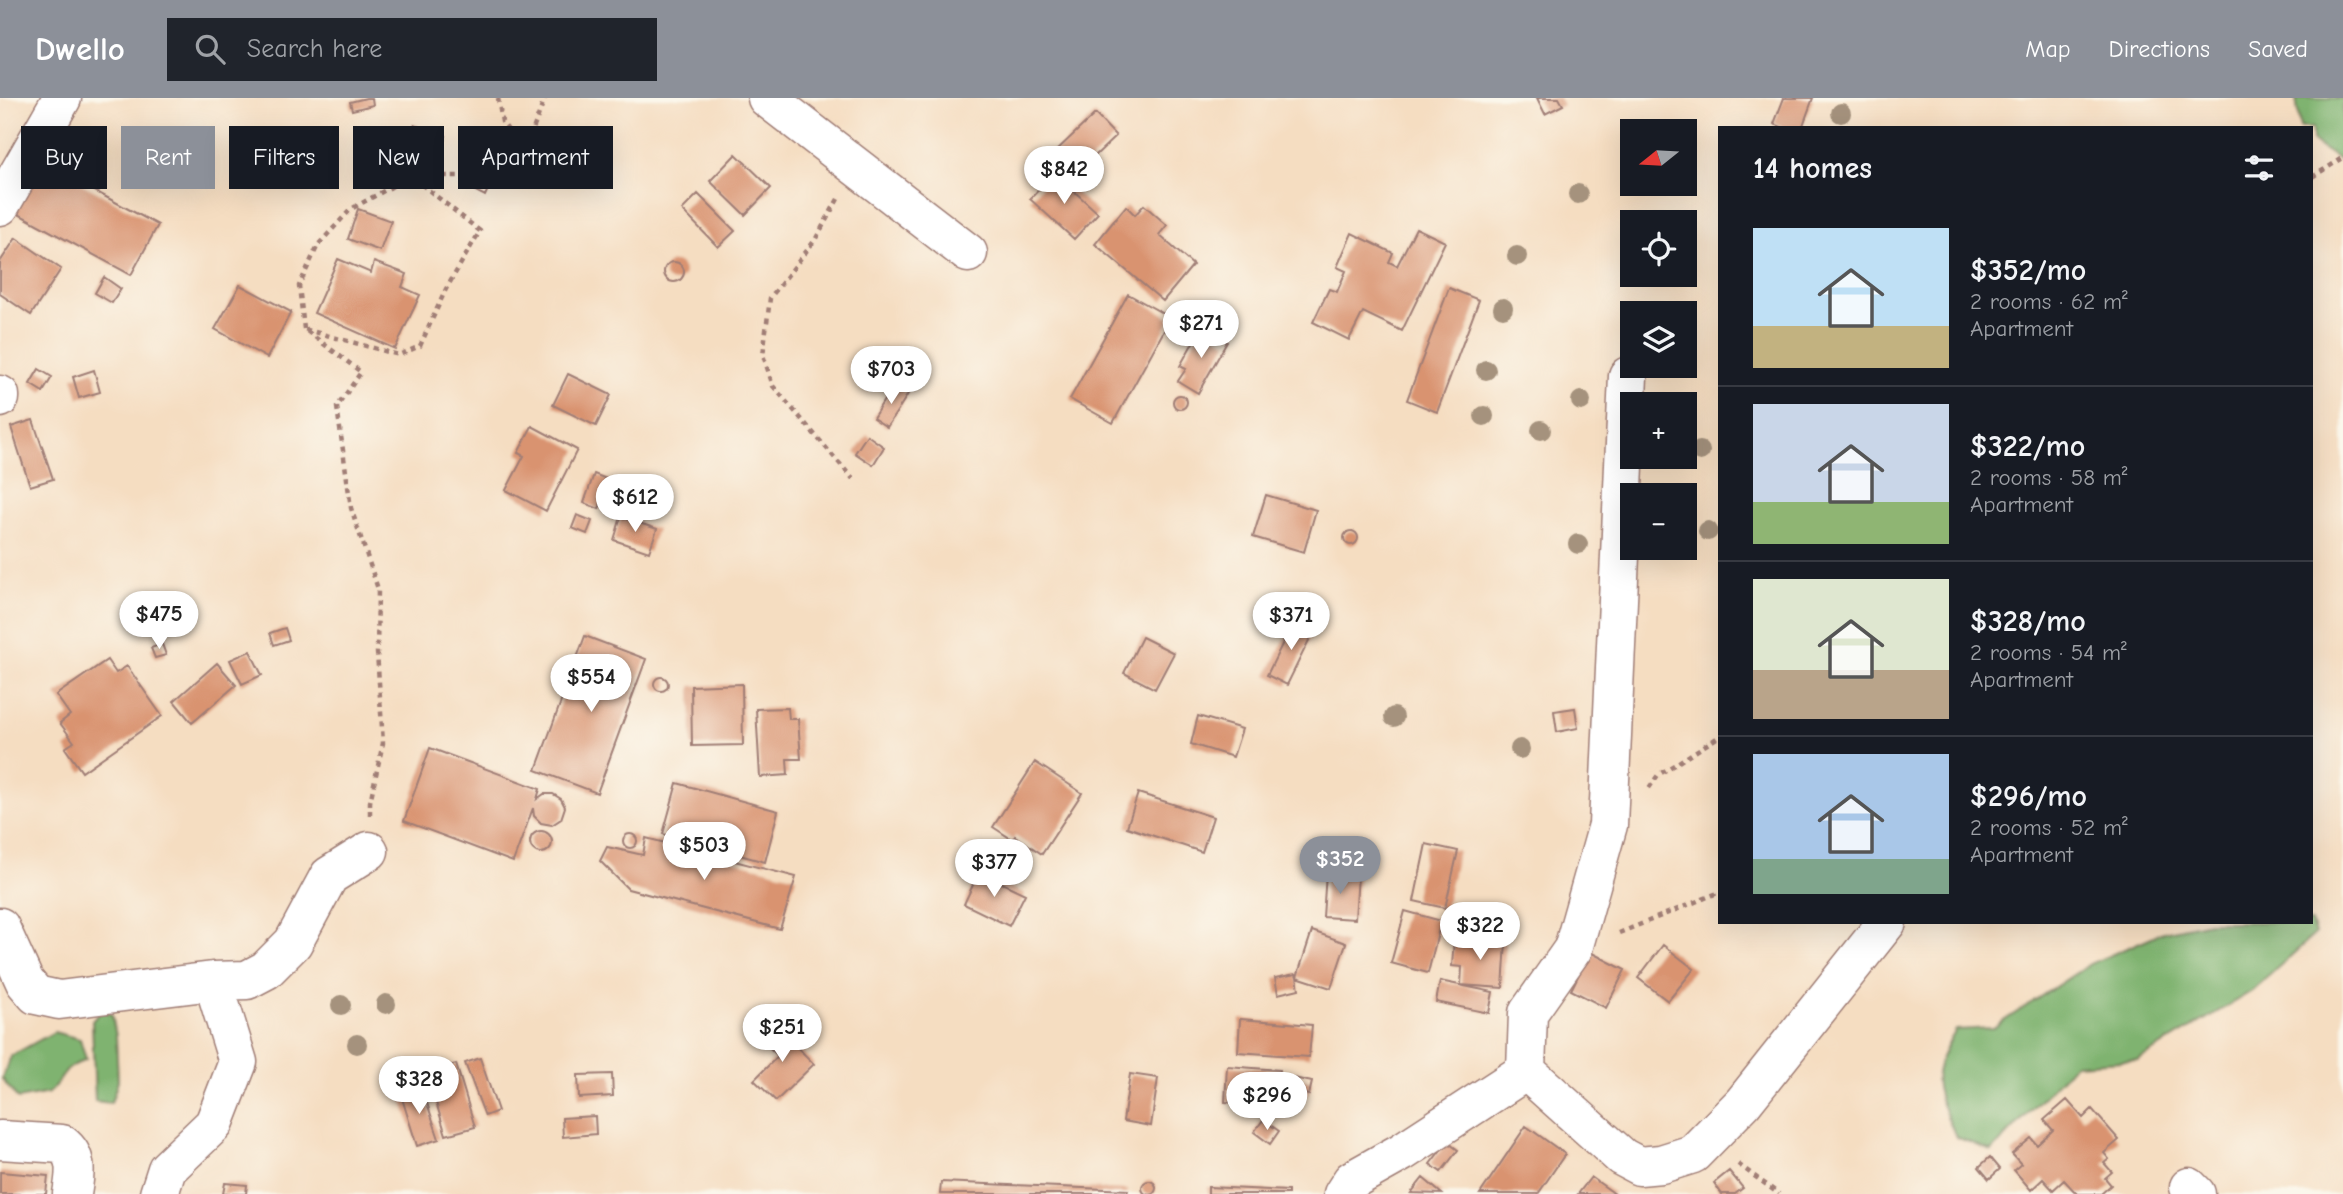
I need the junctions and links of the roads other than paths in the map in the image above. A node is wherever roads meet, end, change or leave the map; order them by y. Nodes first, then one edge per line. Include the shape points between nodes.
1 (61, 98) edge
2 (767, 98) edge
3 (0, 206) edge
4 (968, 253) dead end
5 (1628, 378) edge
6 (369, 851) road end
7 (1885, 924) edge
8 (0, 927) edge
9 (213, 981) junction
10 (1526, 1071) junction
11 (0, 1140) edge
12 (72, 1194) edge
13 (159, 1194) edge
14 (1343, 1194) edge

1 - 3 street
2 - 4 street
5 - 10 street via 1608,825 1573,949 1528,1013
6 - 9 street via 329,876 293,943 267,970 247,980
7 - 10 street via 1743,1103 1693,1154 1639,1166 1622,1157
8 - 9 street via 25,982 36,995 59,1000
9 - 13 street via 237,1062 214,1124 167,1169
10 - 14 street via 1352,1180
11 - 12 street via 68,1148 75,1161

